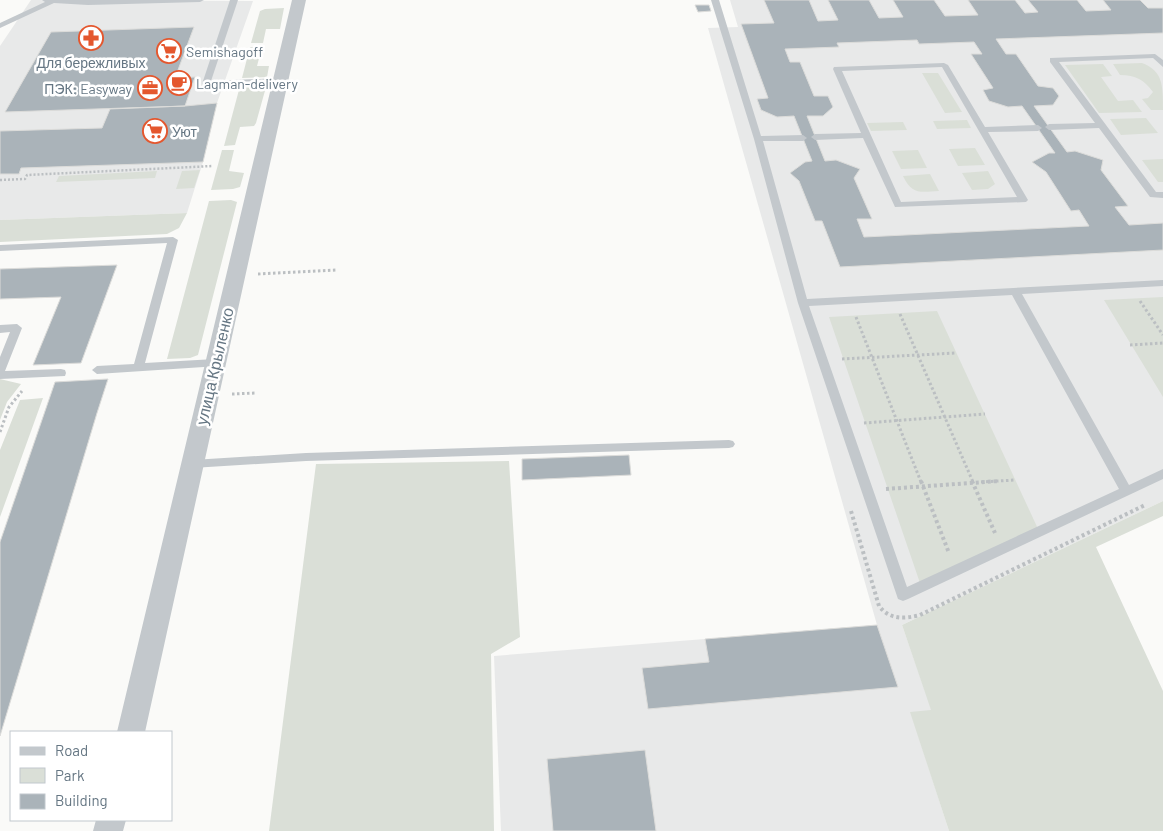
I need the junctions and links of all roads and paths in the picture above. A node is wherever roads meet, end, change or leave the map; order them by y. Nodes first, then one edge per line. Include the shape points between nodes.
1 (46, 0) edge
2 (54, 0) edge
3 (200, 0) edge
4 (234, 0) edge
5 (299, 0) edge
6 (714, 0) edge
7 (0, 26) edge
8 (1163, 65) edge
9 (280, 80) junction
10 (1101, 125) junction
11 (1049, 127) dead end
12 (1038, 128) dead end
13 (982, 130) junction
14 (866, 135) junction
15 (815, 137) dead end
16 (803, 138) dead end
17 (758, 139) junction
18 (213, 166) dead end
19 (0, 180) edge
20 (1163, 195) edge
21 (0, 248) edge
22 (337, 270) dead end
23 (235, 275) junction
24 (1163, 283) edge
25 (1130, 285) junction
26 (1015, 291) junction
27 (894, 298) junction
28 (849, 300) junction
29 (803, 303) junction
30 (0, 329) edge
31 (1163, 336) edge
32 (1163, 343) edge
33 (1130, 345) dead end
34 (956, 353) dead end
35 (918, 355) junction
36 (872, 358) junction
37 (822, 360) junction
38 (215, 363) junction
39 (138, 368) junction
40 (0, 370) edge
41 (97, 370) dead end
42 (61, 372) dead end
43 (0, 375) edge
44 (27, 386) dead end
45 (985, 414) dead end
46 (945, 418) junction
47 (897, 421) junction
48 (1, 425) edge
49 (845, 425) junction
50 (0, 432) edge
51 (730, 444) dead end
52 (192, 464) junction
53 (1163, 474) edge
54 (1015, 480) dead end
55 (973, 484) junction
56 (922, 487) junction
57 (868, 491) junction
58 (1126, 491) junction
59 (1154, 501) dead end
60 (1002, 549) junction
61 (955, 570) junction
62 (1012, 570) junction
63 (964, 594) junction
64 (131, 731) edge

1 - 2 lane
2 - 3 lane via 88,3
2 - 7 lane
4 - 9 lane via 206,84
5 - 9 street, улица Крыленко
6 - 17 lane
8 - 10 lane via 1155,56 1053,60
9 - 23 street, улица Крыленко
10 - 11 lane
10 - 20 lane via 1153,195
12 - 13 lane
13 - 14 lane via 944,65 837,69
13 - 14 lane via 1024,200 898,205
14 - 15 lane
16 - 17 lane
17 - 29 lane
18 - 19 path via 27,175 25,179
21 - 39 lane via 173,240
22 - 23 path
23 - 38 street, улица Крыленко
24 - 25 lane
25 - 26 lane
25 - 31 path
26 - 27 lane
26 - 58 lane
27 - 28 lane
27 - 35 path
28 - 29 lane
28 - 36 path
29 - 37 lane
30 - 40 lane via 17,328
32 - 33 path
34 - 35 path
35 - 36 path
35 - 46 path
36 - 37 path
36 - 47 path
37 - 49 lane
38 - 39 lane
38 - 52 street, улица Крыленко
39 - 41 lane
42 - 43 lane
44 - 48 path via 9,407
45 - 46 path
46 - 47 path
46 - 55 path
47 - 49 path
47 - 56 path
48 - 50 path
49 - 57 lane
51 - 52 lane
52 - 64 street, улица Крыленко
53 - 58 lane
54 - 55 path
55 - 56 path
55 - 60 path
56 - 57 path
56 - 61 path
57 - 61 lane via 903,595
57 - 63 path via 846,493 883,613 895,619 906,619
58 - 60 lane
59 - 62 path
60 - 61 lane
60 - 62 path
61 - 63 path
62 - 63 path

